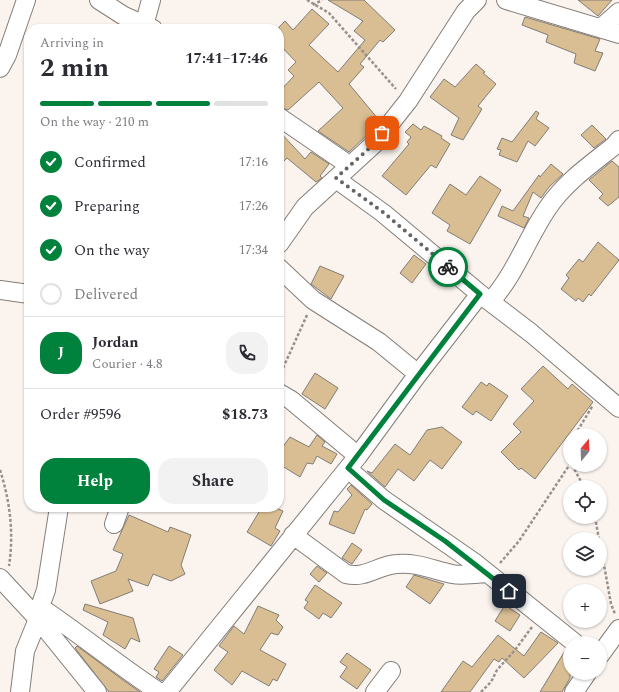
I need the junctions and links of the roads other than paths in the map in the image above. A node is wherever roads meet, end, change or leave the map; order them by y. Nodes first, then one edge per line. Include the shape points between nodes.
1 (26, 0) edge
2 (99, 0) edge
3 (151, 0) edge
4 (477, 0) edge
5 (506, 0) edge
6 (619, 12) edge
7 (139, 24) edge
8 (148, 24) edge
9 (601, 28) junction
10 (619, 34) edge
11 (0, 68) edge
12 (284, 120) edge
13 (619, 140) edge
14 (350, 166) junction
15 (336, 178) junction
16 (284, 237) edge
17 (284, 273) edge
18 (0, 290) edge
19 (24, 293) edge
20 (486, 298) junction
21 (418, 374) junction
22 (284, 396) edge
23 (619, 408) edge
24 (353, 462) junction
25 (59, 512) edge
26 (118, 512) edge
27 (114, 524) dead end
28 (293, 535) junction
29 (487, 574) junction
30 (3, 582) edge
31 (39, 613) junction
32 (618, 623) edge
33 (566, 636) edge
34 (607, 642) edge
35 (391, 671) dead end
36 (582, 680) edge
37 (20, 692) edge
38 (97, 692) edge
39 (159, 692) edge
40 (167, 692) edge
41 (375, 692) edge
42 (574, 692) edge

1 - 11 street
2 - 7 street
3 - 8 street
4 - 14 street via 466,11 408,101 374,144
5 - 9 street
6 - 9 street
9 - 10 street
12 - 14 street
13 - 20 street via 574,177 547,208 510,275
14 - 15 street
15 - 16 street via 305,207
15 - 20 street via 384,213
17 - 21 street via 313,300 379,342
18 - 19 street
20 - 21 street
20 - 23 street
21 - 24 street
22 - 24 street
24 - 28 street
24 - 29 street via 384,500
25 - 31 street via 46,590
26 - 27 street
28 - 29 street via 346,574 356,577 381,567 406,563 453,574
28 - 40 street
29 - 33 street
30 - 31 street
31 - 37 street via 25,651
31 - 38 street
31 - 39 street via 72,628
32 - 34 street
35 - 41 street
36 - 42 street

